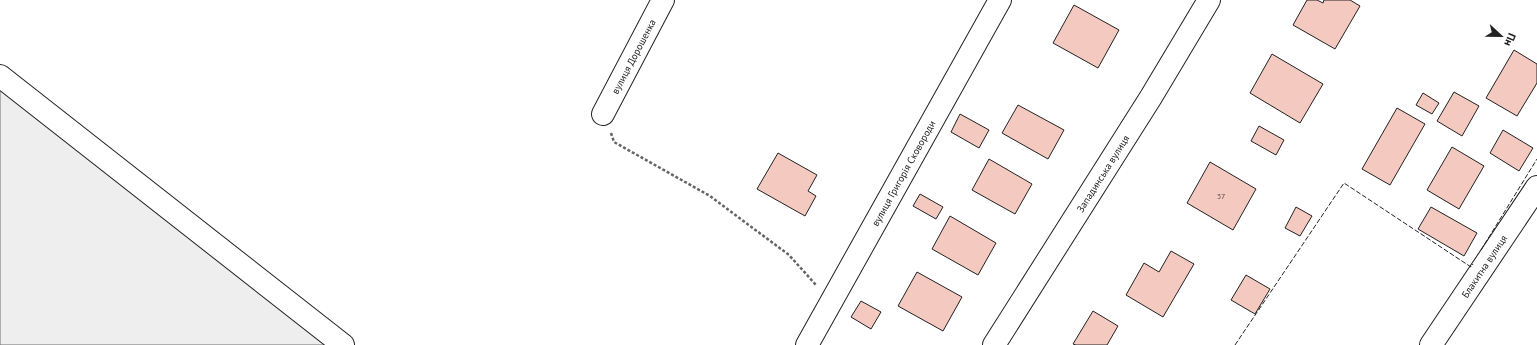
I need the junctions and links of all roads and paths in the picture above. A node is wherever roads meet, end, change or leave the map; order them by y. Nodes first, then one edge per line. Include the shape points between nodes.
1 (663, 0) edge
2 (1000, 0) edge
3 (1210, 0) edge
4 (0, 76) edge
5 (603, 114) joint
6 (1537, 187) edge
7 (831, 302) junction
8 (343, 345) edge
9 (806, 345) edge
10 (994, 345) edge
11 (1431, 345) edge

1 - 5 street, вулиця Дорошенка
2 - 7 street, вулиця Григорія Сковороди
3 - 10 street, Западинська вулиця
4 - 8 street
5 - 7 path via 614,142 710,196 789,255
6 - 11 street, Блакитна вулиця
7 - 9 street, вулиця Григорія Сковороди

